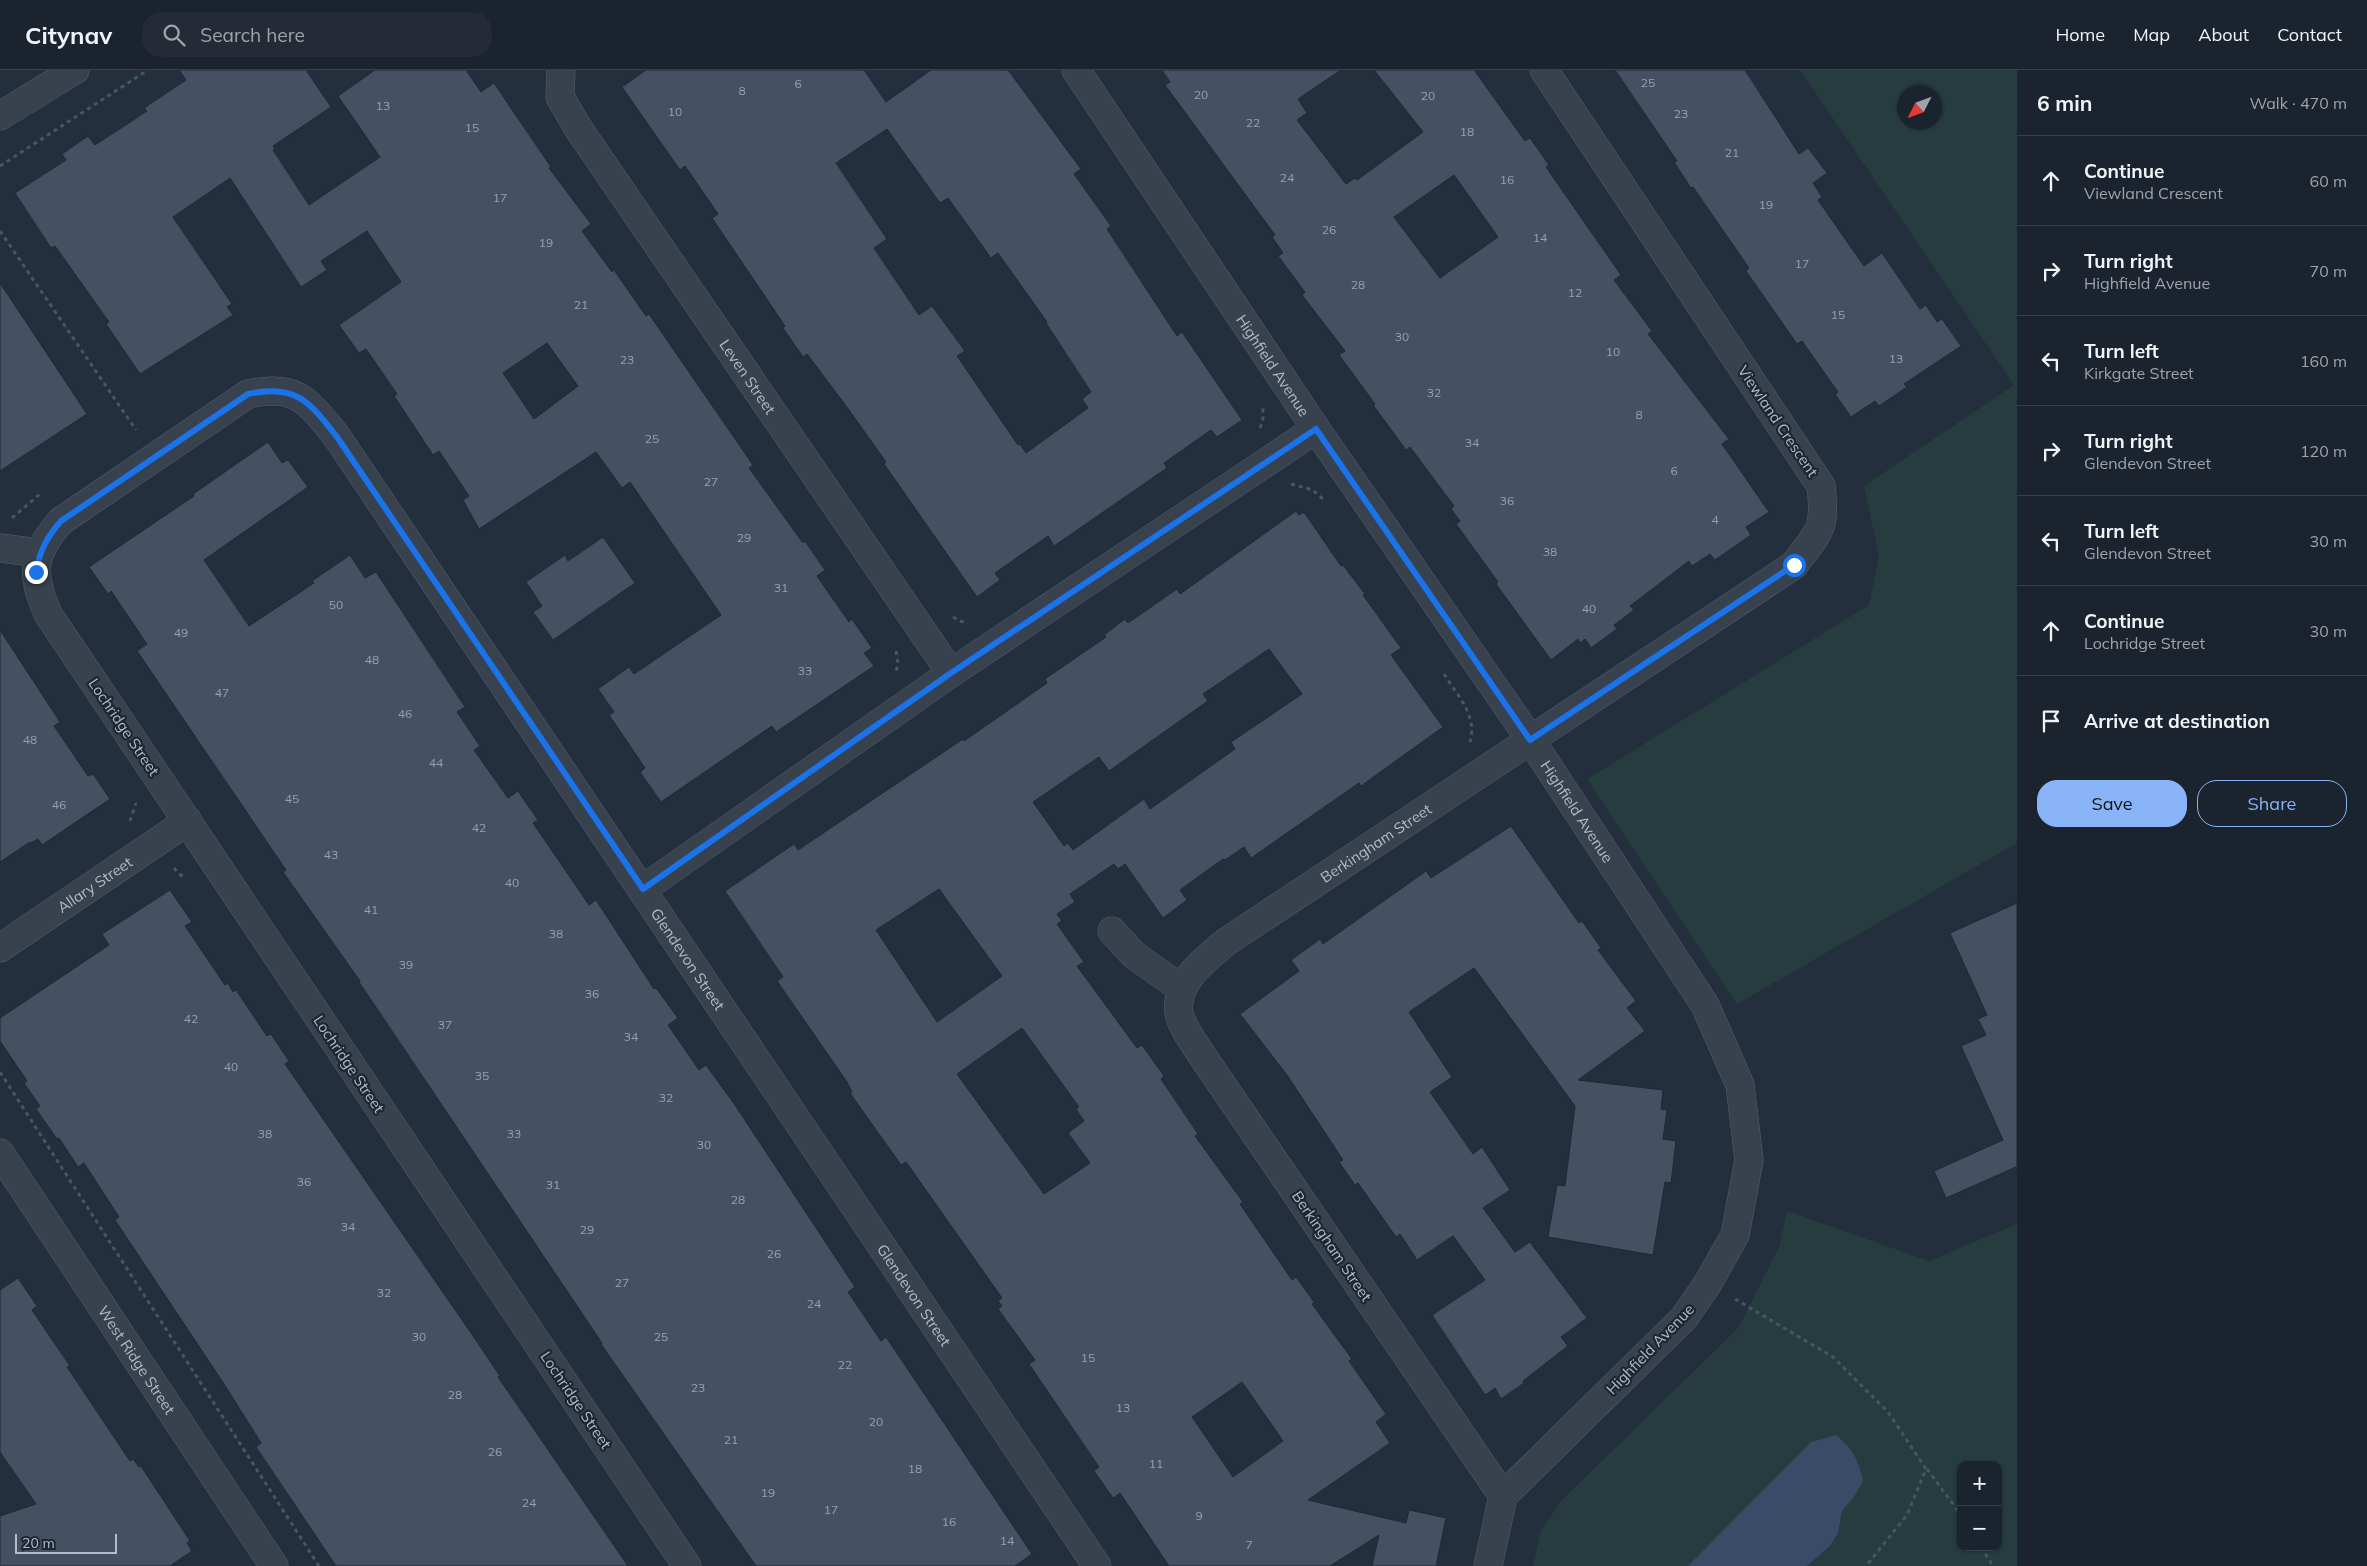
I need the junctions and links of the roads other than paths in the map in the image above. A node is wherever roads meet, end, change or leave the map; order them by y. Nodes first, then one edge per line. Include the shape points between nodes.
1 (75, 70) edge
2 (1076, 70) edge
3 (1544, 70) edge
4 (558, 71) edge
5 (0, 116) edge
6 (1316, 429) junction
7 (154, 458) joint
8 (0, 548) edge
9 (39, 553) junction
10 (951, 673) junction
11 (1530, 740) junction
12 (188, 821) junction
13 (643, 889) junction
14 (1112, 931) dead end
15 (0, 948) edge
16 (1182, 990) junction
17 (0, 1154) edge
18 (1503, 1496) junction
19 (274, 1566) edge
20 (687, 1566) edge
21 (1097, 1566) edge
22 (1488, 1566) edge

1 - 5 street
2 - 6 street, Highfield Avenue
3 - 11 street, Viewland Crescent via 1821,486 1824,513 1821,529 1794,565
4 - 10 street, Leven Street via 560,97 578,128
6 - 10 street
6 - 11 street, Highfield Avenue
7 - 9 street, Lochridge Street via 61,521
7 - 13 street, Glendevon Street via 248,394 268,390 291,392 316,410
8 - 9 street
9 - 12 street, Lochridge Street via 38,591 48,614
10 - 13 street
11 - 16 street, Berkingham Street via 1226,942 1196,968
11 - 18 street, Highfield Avenue via 1705,1005 1740,1085 1749,1160 1735,1235 1684,1318
12 - 15 street, Allary Street
12 - 20 street, Lochridge Street
13 - 21 street, Glendevon Street
14 - 16 street via 1134,955
16 - 18 street, Berkingham Street via 1179,1012 1203,1057
17 - 19 street, West Ridge Street
18 - 22 street

